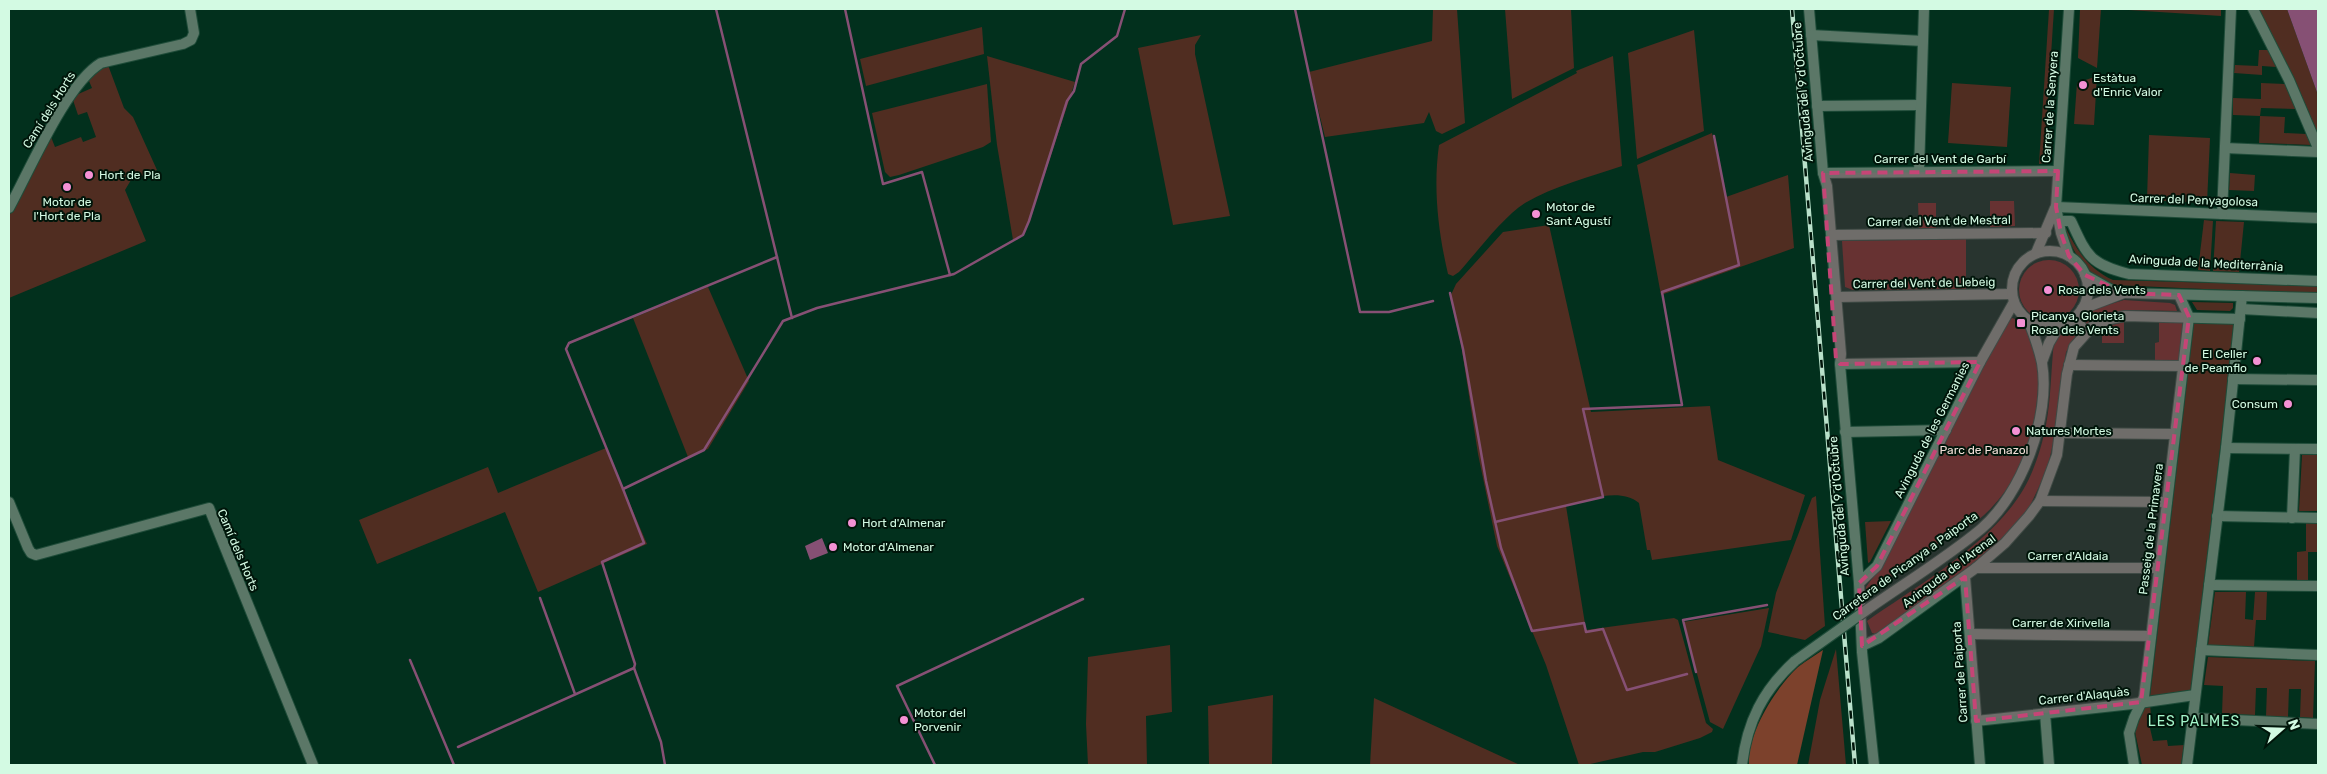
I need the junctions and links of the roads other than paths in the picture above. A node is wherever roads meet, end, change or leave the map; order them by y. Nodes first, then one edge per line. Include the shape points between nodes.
1 (190, 9) edge
2 (1809, 9) edge
3 (1924, 9) edge
4 (2069, 9) edge
5 (2233, 11) edge
6 (2253, 11) edge
7 (1811, 35) junction
8 (1923, 42) junction
9 (1921, 104) junction
10 (1817, 106) junction
11 (2225, 148) junction
12 (2318, 148) edge
13 (2318, 152) edge
14 (2058, 171) junction
15 (1919, 172) junction
16 (1823, 173) junction
17 (2056, 207) junction
18 (9, 208) edge
19 (2222, 214) junction
20 (2318, 218) edge
21 (2058, 221) junction
22 (2046, 233) junction
23 (1832, 235) junction
24 (2036, 253) junction
25 (2069, 256) junction
26 (2085, 276) junction
27 (2318, 281) edge
28 (2124, 293) junction
29 (2179, 295) junction
30 (2242, 296) junction
31 (1837, 297) junction
32 (2013, 298) junction
33 (2318, 298) edge
34 (2082, 308) junction
35 (2318, 313) edge
36 (2240, 314) junction
37 (2189, 317) junction
38 (2075, 319) junction
39 (2029, 322) junction
40 (2059, 326) junction
41 (2086, 332) junction
42 (1980, 362) junction
43 (2042, 363) junction
44 (1840, 364) junction
45 (2069, 365) junction
46 (2184, 366) junction
47 (2233, 379) junction
48 (2318, 380) edge
49 (1946, 430) junction
50 (1845, 432) junction
51 (2060, 433) junction
52 (2174, 434) junction
53 (2226, 448) junction
54 (2295, 449) junction
55 (2318, 449) edge
56 (2040, 501) junction
57 (9, 502) edge
58 (2167, 502) junction
59 (2217, 516) junction
60 (2292, 518) junction
61 (2318, 518) edge
62 (1857, 564) junction
63 (1976, 568) junction
64 (2159, 568) junction
65 (1874, 570) junction
66 (1965, 577) junction
67 (1859, 583) junction
68 (2209, 585) junction
69 (2318, 586) edge
70 (1970, 634) junction
71 (2151, 636) junction
72 (1862, 646) junction
73 (2201, 650) junction
74 (2318, 655) edge
75 (2195, 695) junction
76 (2141, 702) junction
77 (2045, 713) junction
78 (2193, 718) junction
79 (1976, 721) junction
80 (2318, 724) edge
81 (314, 765) edge
82 (1742, 765) edge
83 (1874, 765) edge
84 (1980, 765) edge
85 (2049, 765) edge
86 (2134, 765) edge
87 (2187, 765) edge

1 - 18 street, Camí dels Horts via 192,40 101,63 89,70 37,153
2 - 7 street, Avinguda del 9 d'Octubre
3 - 8 street
4 - 14 street, Carrer de la Senyera
5 - 11 street
6 - 12 street via 2289,80
7 - 8 street
7 - 10 street, Avinguda del 9 d'Octubre
8 - 9 street
9 - 10 street
9 - 15 street
10 - 16 street, Avinguda del 9 d'Octubre
11 - 13 street
11 - 19 street
14 - 15 street, Carrer del Vent de Garbí
14 - 17 street, Carrer de la Senyera
15 - 16 street, Carrer del Vent de Garbí
16 - 23 street, Avinguda del 9 d'Octubre via 1828,186
16 - 44 street, Avinguda del 9 d'Octubre via 1821,186 1834,346
17 - 19 street, Carrer del Penyagolosa
17 - 21 street, Carrer de la Senyera
17 - 22 street, Carrer de la Senyera
19 - 20 street, Carrer del Penyagolosa
21 - 25 street, Carrer de la Senyera
21 - 27 street, Avinguda de la Mediterrània via 2071,221 2082,246 2100,265 2129,274
22 - 23 street, Carrer del Vent de Mestral
22 - 24 street, Carrer de la Senyera
23 - 31 street, Avinguda del 9 d'Octubre
24 - 25 street via 2058,252
24 - 32 street via 2018,268 2013,279
25 - 26 street
26 - 28 street
26 - 34 street via 2087,292
28 - 29 street
28 - 34 street
29 - 30 street
29 - 37 street
30 - 33 street
30 - 36 street
31 - 32 street, Carrer del Vent de Llebeig
31 - 44 street, Avinguda del 9 d'Octubre
32 - 39 street
32 - 42 street, Avinguda de les Germanies
34 - 38 street
35 - 36 street, Avinguda de l'Arenal
36 - 37 street, Avinguda de l'Arenal
36 - 47 street
37 - 41 street, Avinguda de l'Arenal via 2126,316 2110,319
37 - 46 street, Passeig de la Primavera
38 - 40 street
38 - 41 street
39 - 40 street via 2046,327
39 - 43 street, Carretera de Picanya a Paiporta
40 - 43 street, Carretera de Picanya a Paiporta
41 - 45 street, Avinguda de l'Arenal via 2074,347
42 - 44 street
42 - 49 street, Avinguda de les Germanies
43 - 82 street, Carretera de Picanya a Paiporta, bridge via 2039,423 2025,468 2014,488 1982,528 1795,660 1773,682 1756,708
44 - 50 street, Avinguda del 9 d'Octubre
45 - 46 street
45 - 51 street, Avinguda de l'Arenal
46 - 52 street, Passeig de la Primavera
47 - 48 street
47 - 53 street
49 - 50 street
49 - 65 street, Avinguda de les Germanies
50 - 62 street, Avinguda del 9 d'Octubre
51 - 52 street
51 - 56 street, Avinguda de l'Arenal via 2057,456
52 - 58 street, Passeig de la Primavera
53 - 54 street
53 - 59 street
54 - 55 street
54 - 60 street
56 - 58 street
56 - 63 street, Avinguda de l'Arenal via 2005,543
57 - 81 street, Camí dels Horts via 28,548 36,555 209,508
58 - 64 street, Passeig de la Primavera
59 - 60 street
59 - 68 street
60 - 61 street
62 - 65 street
62 - 67 street, Avinguda del 9 d'Octubre
63 - 64 street, Carrer d'Aldaia
63 - 66 street, Avinguda de l'Arenal
64 - 71 street, Passeig de la Primavera
65 - 67 street, Avinguda de les Germanies
66 - 70 street, Carrer de Paiporta
66 - 72 street, Avinguda de l'Arenal via 1879,638
67 - 72 street, Avinguda del 9 d'Octubre
68 - 69 street
68 - 73 street
70 - 71 street, Carrer de Xirivella
70 - 79 street, Carrer de Paiporta
71 - 76 street, Passeig de la Primavera
72 - 83 street, Avinguda del 9 d'Octubre
73 - 74 street
73 - 75 street
75 - 76 street, Carrer d'Alaquàs
75 - 78 street
76 - 77 street, Carrer d'Alaquàs
76 - 86 street, Passeig de la Primavera via 2129,733
77 - 79 street, Carrer d'Alaquàs
77 - 85 street
78 - 80 street
78 - 87 street
79 - 84 street, Carrer de Paiporta

